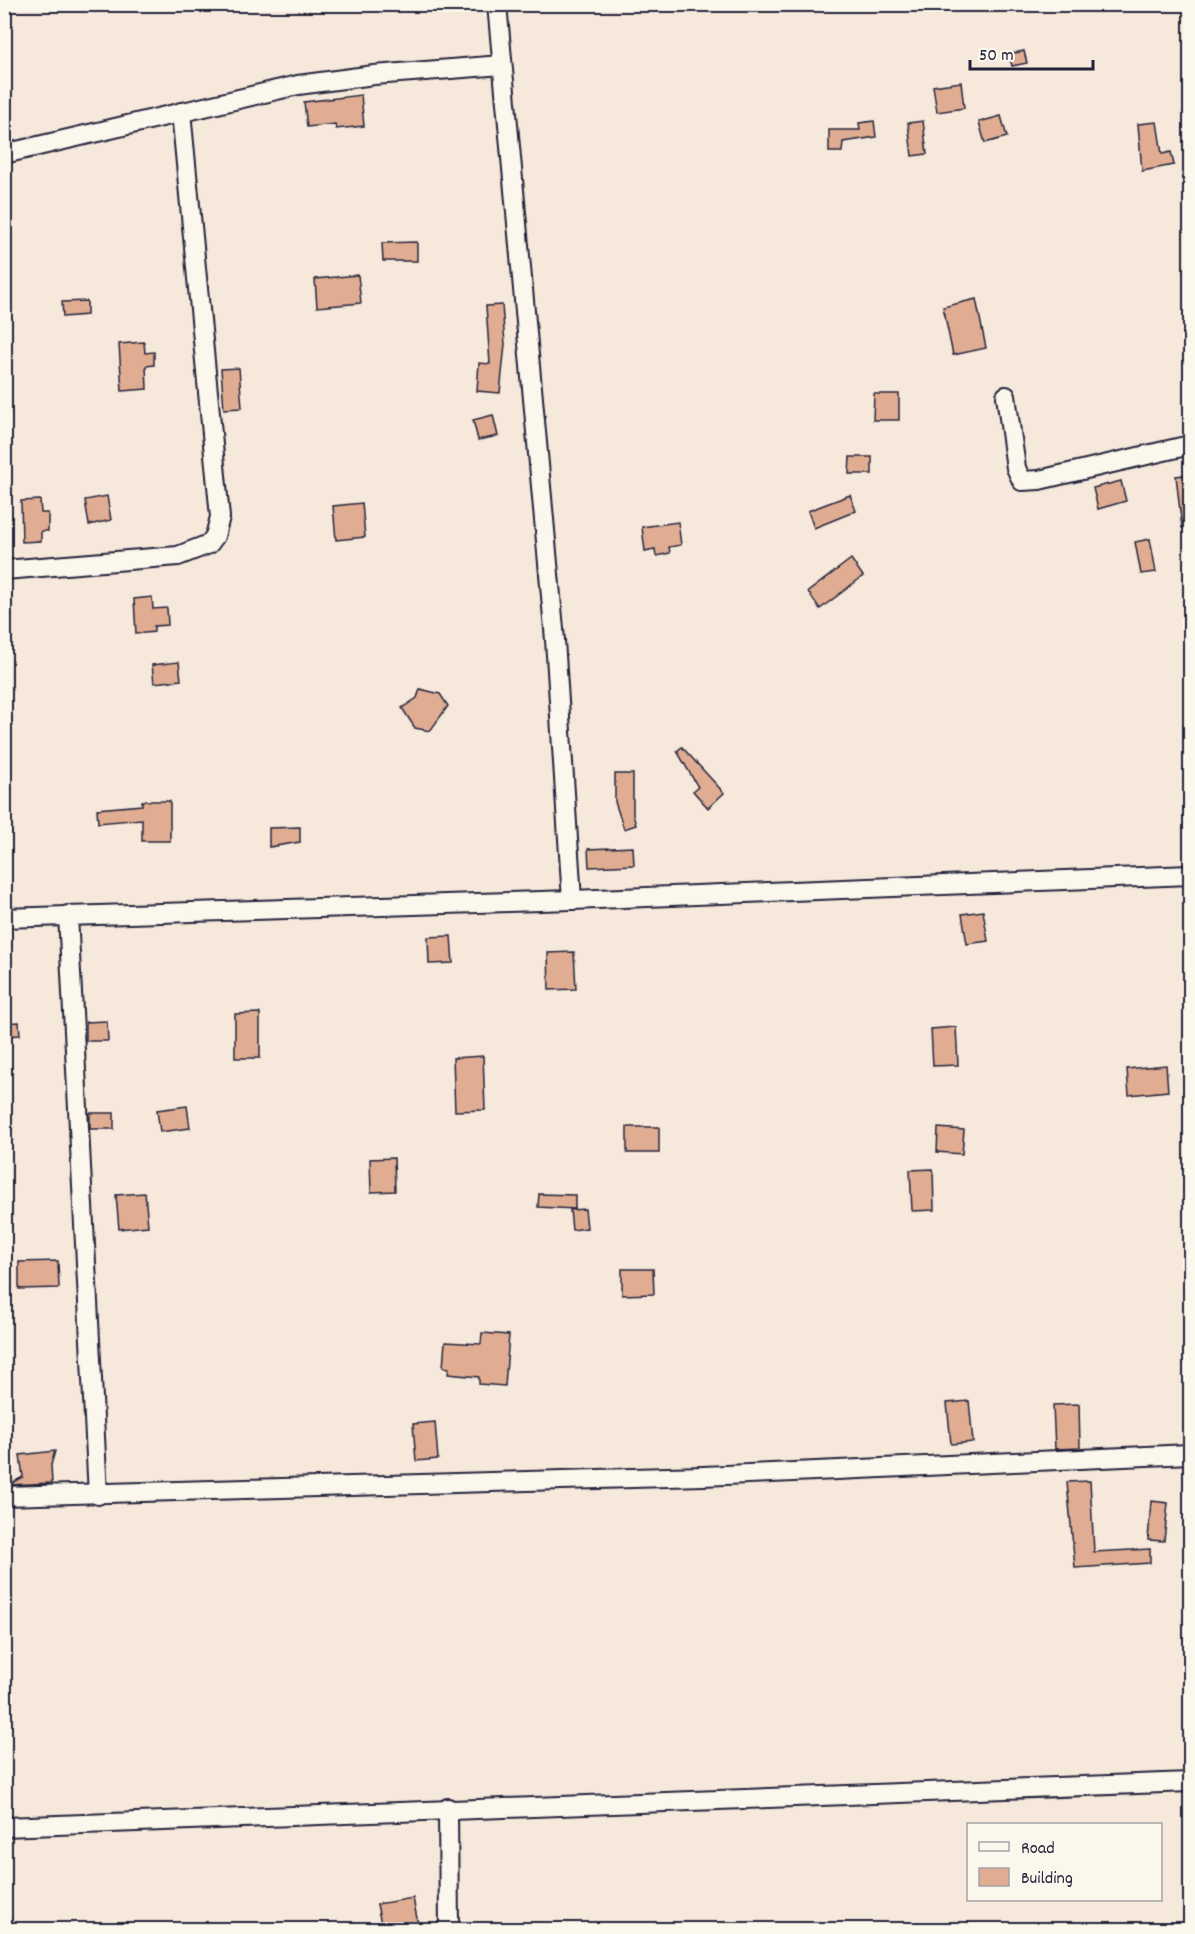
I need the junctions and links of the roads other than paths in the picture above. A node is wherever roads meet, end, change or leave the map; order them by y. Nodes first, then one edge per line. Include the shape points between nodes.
1 (497, 4) edge
2 (502, 65) junction
3 (181, 112) junction
4 (4, 154) edge
5 (1006, 396) dead end
6 (1191, 445) edge
7 (4, 570) edge
8 (1191, 875) edge
9 (572, 900) junction
10 (68, 915) junction
11 (4, 918) edge
12 (1191, 1454) edge
13 (98, 1495) junction
14 (4, 1496) edge
15 (1191, 1782) edge
16 (448, 1808) junction
17 (4, 1827) edge
18 (449, 1929) edge

1 - 2 street
2 - 3 street via 298,85
2 - 9 street via 555,640
3 - 4 street
3 - 7 street via 220,517 215,536 209,544 178,556
5 - 6 street via 1016,468 1022,481
8 - 9 street
9 - 10 street
10 - 11 street
10 - 13 street
12 - 13 street via 703,1476
13 - 14 street
15 - 16 street
16 - 17 street
16 - 18 street

